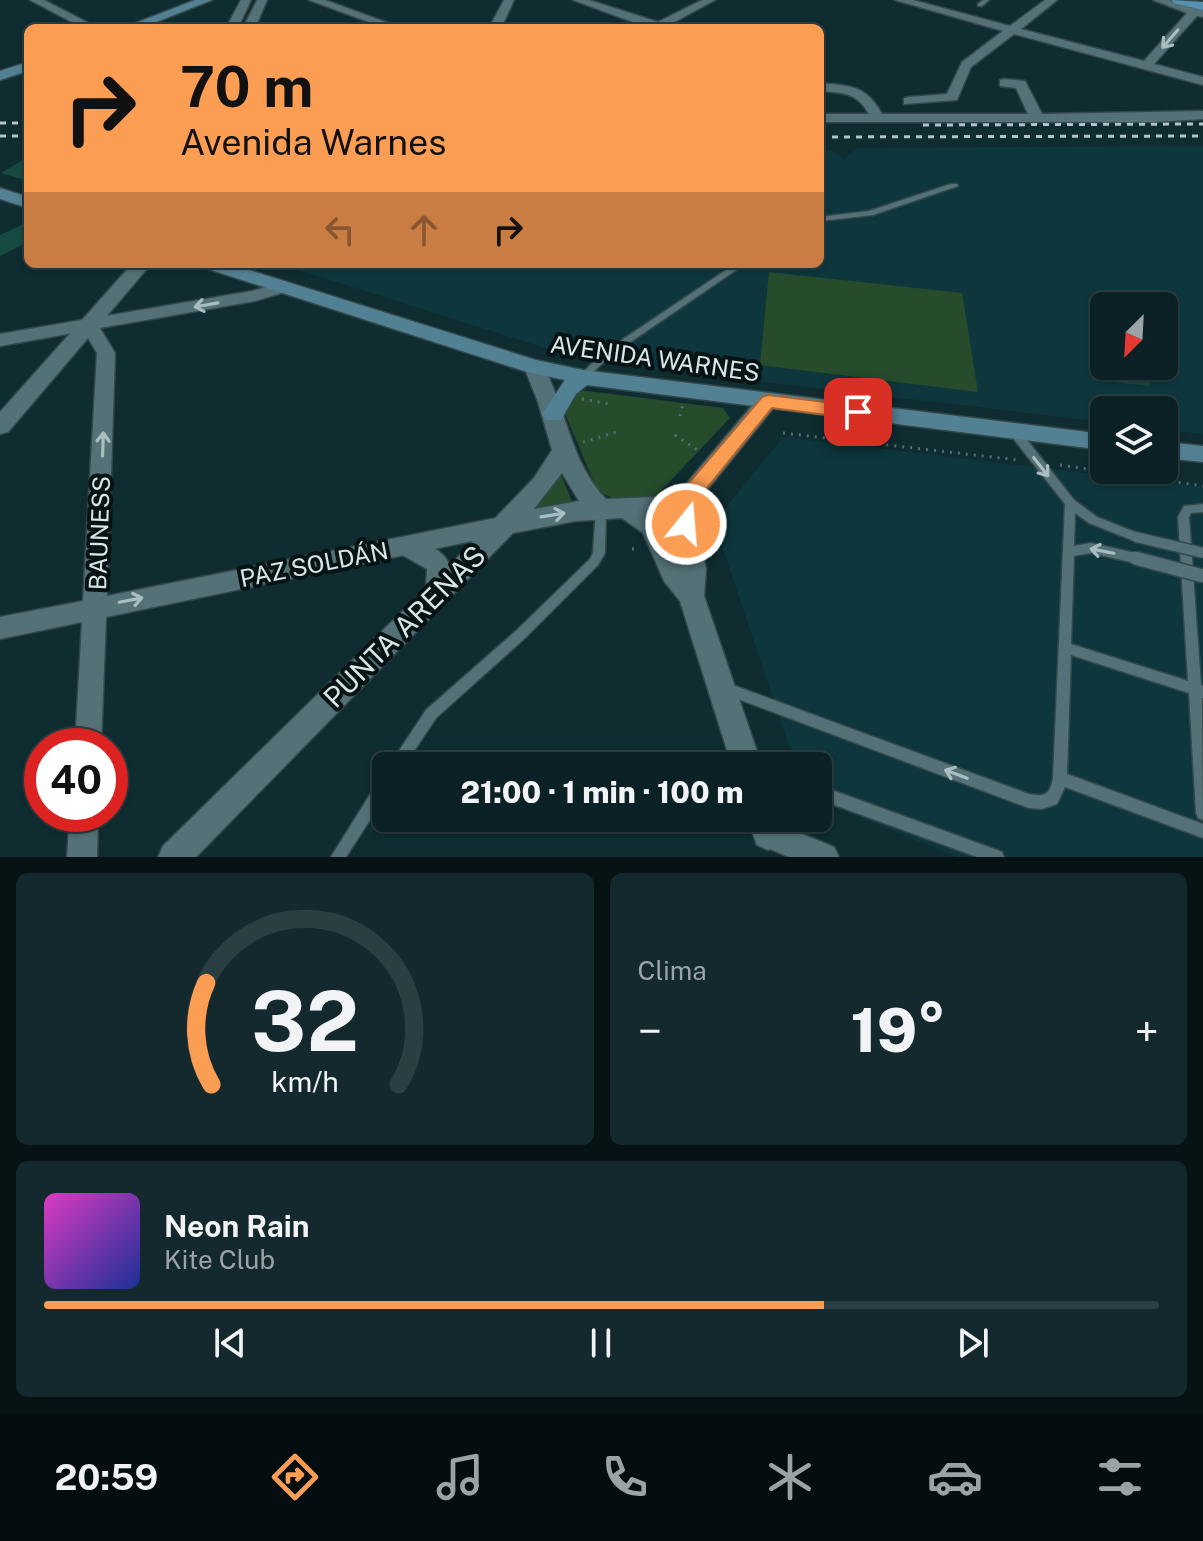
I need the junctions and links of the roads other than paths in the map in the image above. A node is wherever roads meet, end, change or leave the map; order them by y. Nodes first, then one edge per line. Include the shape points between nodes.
1 (35, 0) edge
2 (206, 0) edge
3 (246, 0) edge
4 (262, 0) edge
5 (314, 0) edge
6 (509, 0) edge
7 (578, 0) edge
8 (710, 0) edge
9 (986, 0) edge
10 (1052, 0) edge
11 (1158, 0) edge
12 (1178, 0) edge
13 (910, 1) edge
14 (980, 5) dead end
15 (1200, 11) edge
16 (84, 24) edge
17 (140, 24) edge
18 (234, 24) edge
19 (251, 24) edge
20 (384, 24) edge
21 (497, 24) edge
22 (651, 24) edge
23 (666, 24) edge
24 (1011, 30) junction
25 (1146, 66) junction
26 (24, 67) edge
27 (0, 76) edge
28 (1203, 81) edge
29 (1004, 83) dead end
30 (824, 87) edge
31 (909, 101) dead end
32 (1203, 115) edge
33 (824, 118) edge
34 (878, 118) junction
35 (1037, 118) junction
36 (954, 186) dead end
37 (1, 194) edge
38 (24, 202) edge
39 (824, 219) edge
40 (139, 268) edge
41 (223, 268) edge
42 (735, 268) edge
43 (282, 287) junction
44 (89, 325) junction
45 (0, 340) edge
46 (534, 367) junction
47 (583, 377) junction
48 (768, 401) junction
49 (553, 414) junction
50 (0, 426) edge
51 (1013, 430) junction
52 (1090, 440) edge
53 (1178, 451) edge
54 (562, 454) junction
55 (1203, 454) edge
56 (693, 491) junction
57 (1070, 503) junction
58 (1202, 508) edge
59 (601, 510) junction
60 (629, 510) junction
61 (506, 525) junction
62 (408, 546) junction
63 (1069, 552) junction
64 (1203, 553) edge
65 (1203, 576) edge
66 (437, 594) junction
67 (691, 596) junction
68 (96, 607) junction
69 (0, 628) edge
70 (1066, 648) junction
71 (723, 688) junction
72 (1199, 691) edge
73 (89, 728) edge
74 (405, 752) edge
75 (744, 752) edge
76 (1060, 778) junction
77 (832, 797) edge
78 (372, 804) edge
79 (1203, 813) edge
80 (1203, 831) edge
81 (83, 832) edge
82 (777, 832) edge
83 (82, 857) edge
84 (174, 857) edge
85 (338, 857) edge
86 (824, 857) edge
87 (997, 857) edge

1 - 16 street
2 - 17 main road
3 - 18 street
4 - 19 street
5 - 20 street
6 - 21 street
7 - 22 street
8 - 23 street
9 - 14 lane
10 - 24 street
11 - 15 street
12 - 15 main road
13 - 24 street
15 -> 25 street
24 - 25 street
24 - 31 street via 966,65 952,97
25 - 28 street
26 - 27 main road
29 - 35 street via 1021,84
30 - 34 street via 867,98
32 - 35 street
33 - 34 street
34 - 35 street
36 - 39 lane via 870,213
37 - 38 main road
40 - 44 street
41 - 43 main road, AVENIDA WARNES
42 - 47 lane via 607,354
43 -> 44 street
43 - 46 main road, AVENIDA WARNES
44 - 45 street
44 - 50 street
68 -> 44 street, BAUNESS via 106,353
46 - 47 main road, AVENIDA WARNES
46 - 49 street
47 - 48 main road, AVENIDA WARNES
47 - 49 main road via 568,389
48 - 51 main road, AVENIDA WARNES
48 - 56 street
49 - 54 street
51 - 52 main road, AVENIDA WARNES
51 -> 57 lane
53 - 55 main road
54 - 59 street via 583,492
54 - 61 street, PUNTA ARENAS
56 - 60 street, PAZ SOLDÁN via 665,506
56 - 67 street via 686,524
57 - 63 lane
57 - 64 lane, bridge via 1093,520 1136,537
58 - 72 lane via 1188,509 1183,517
59 - 60 street, PAZ SOLDÁN
61 -> 59 street, PAZ SOLDÁN
59 - 74 lane via 594,562 431,714
60 - 67 street via 652,527 673,573
61 - 62 street, PAZ SOLDÁN
61 - 66 street, PUNTA ARENAS
62 - 66 street via 438,563 442,578
68 -> 62 street, PAZ SOLDÁN
65 -> 63 lane, bridge via 1091,548
63 - 70 lane
66 - 84 street, PUNTA ARENAS
67 - 71 street
68 - 69 street, PAZ SOLDÁN
68 - 73 street, BAUNESS
70 - 72 lane
70 - 76 lane
71 - 75 street
76 -> 71 lane via 1052,800 1029,801
72 - 79 lane
76 - 80 lane
77 - 87 lane
78 - 85 lane
81 - 83 street
82 - 86 street

